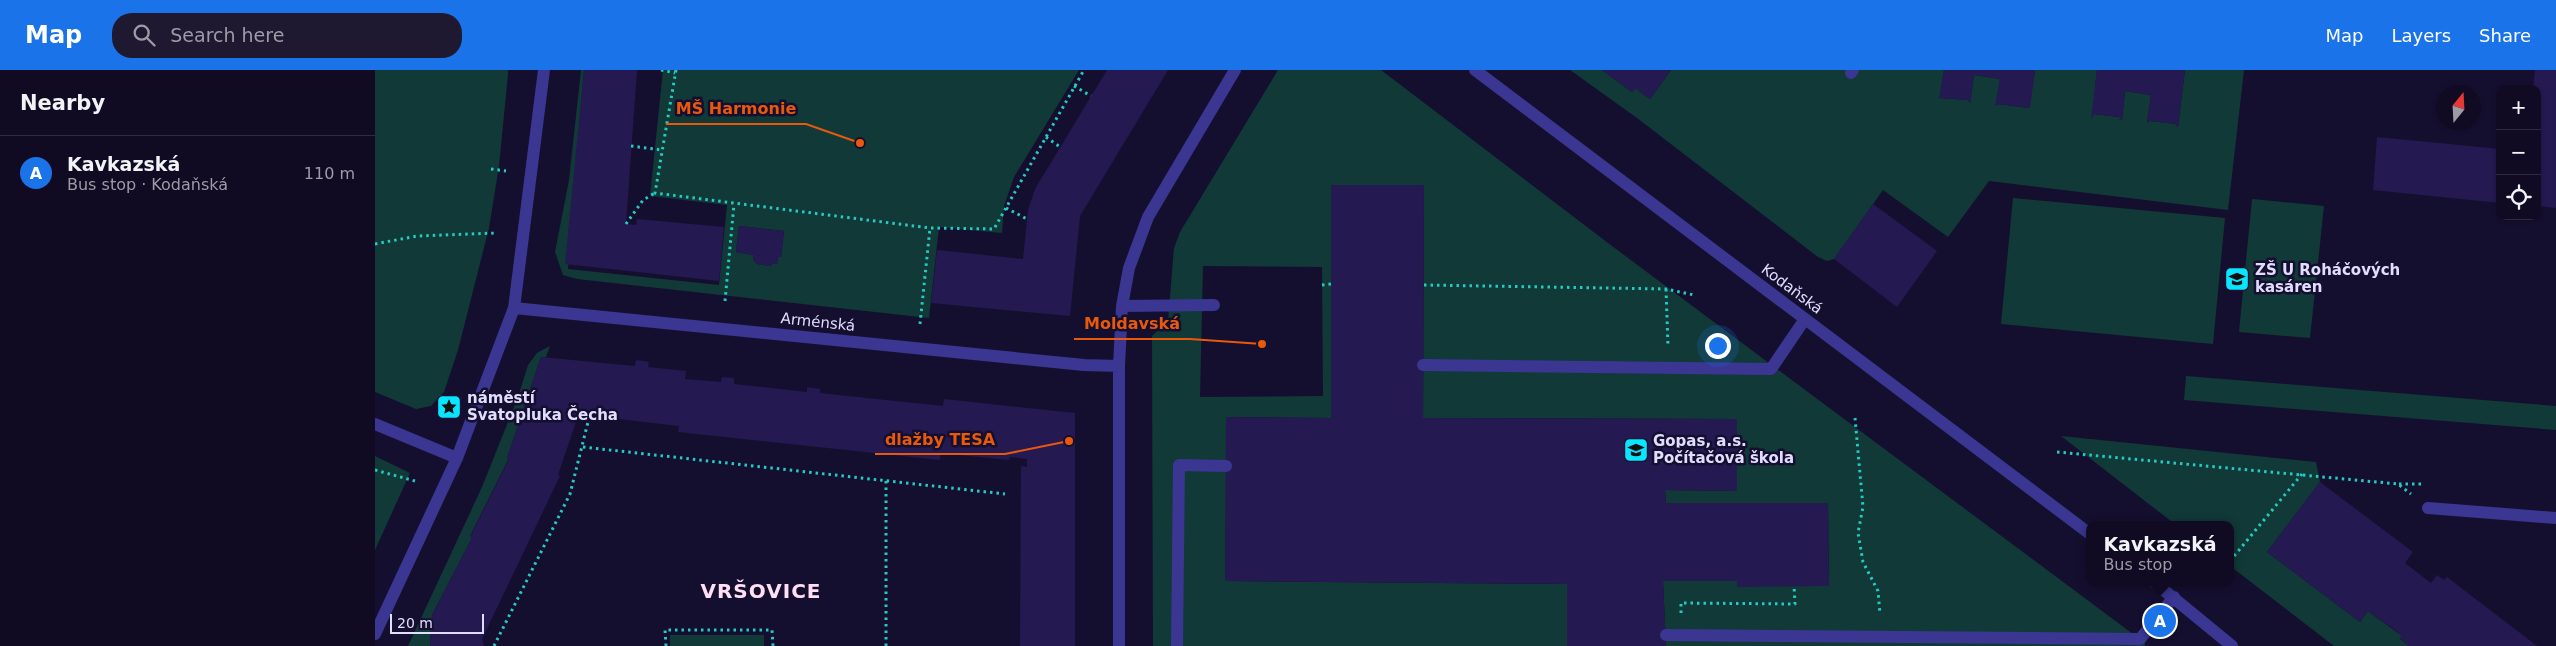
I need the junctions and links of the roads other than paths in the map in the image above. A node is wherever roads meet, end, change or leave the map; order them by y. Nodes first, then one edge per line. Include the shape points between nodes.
1 (544, 70) edge
2 (1235, 70) edge
3 (1475, 70) edge
4 (1214, 305) dead end
5 (1122, 306) junction
6 (514, 308) junction
7 (1805, 319) junction
8 (1423, 365) dead end
9 (1119, 366) junction
10 (375, 424) edge
11 (457, 458) junction
12 (1226, 466) dead end
13 (2428, 508) road end
14 (2556, 518) edge
15 (2086, 531) edge
16 (2159, 586) edge
17 (2174, 597) junction
18 (375, 634) edge
19 (1666, 635) dead end
20 (1119, 646) edge
21 (1177, 646) edge
22 (2232, 646) edge

1 - 6 street
2 - 5 street via 1148,216 1129,268
3 - 7 street, Kodaňská
4 - 5 street
5 - 9 street
6 - 9 street, Arménská
6 - 11 street
7 - 8 street via 1771,370
7 - 15 street, Kodaňská
9 - 20 street
10 - 11 street
11 - 18 street
12 - 21 street via 1179,465
13 - 14 street
16 - 17 street
17 - 19 street via 2140,639
17 - 22 street

